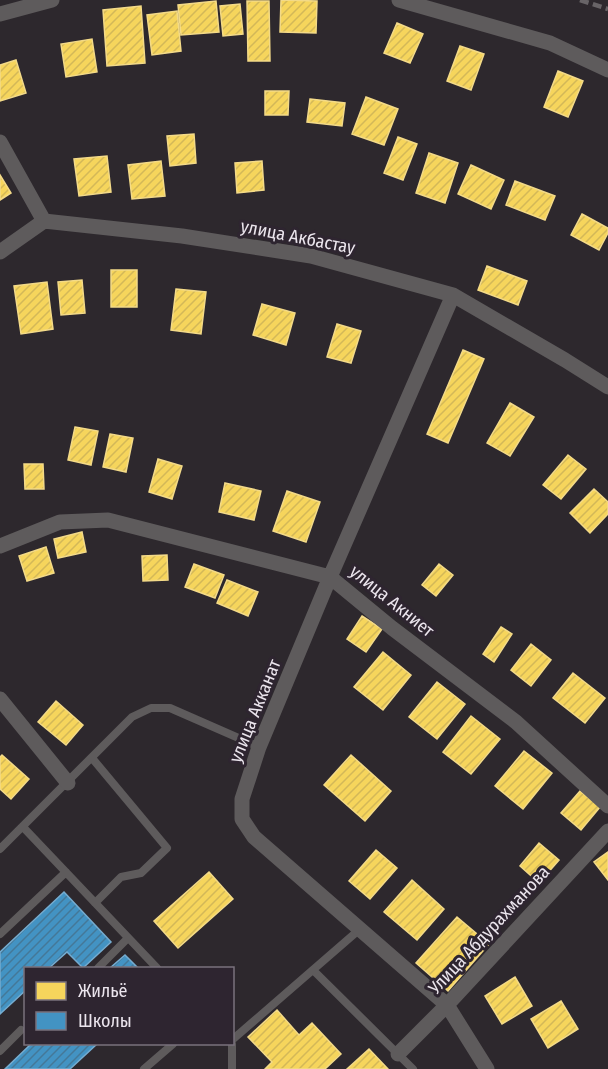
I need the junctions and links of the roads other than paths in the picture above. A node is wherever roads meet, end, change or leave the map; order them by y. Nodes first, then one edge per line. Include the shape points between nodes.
1 (52, 0) edge
2 (399, 0) edge
3 (0, 14) edge
4 (608, 70) edge
5 (0, 142) edge
6 (44, 221) junction
7 (0, 252) edge
8 (453, 295) junction
9 (608, 387) edge
10 (0, 546) edge
11 (330, 577) junction
12 (0, 699) edge
13 (259, 747) junction
14 (92, 758) junction
15 (68, 783) junction
16 (608, 806) edge
17 (23, 827) junction
18 (608, 831) edge
19 (0, 849) edge
20 (66, 872) junction
21 (95, 903) junction
22 (360, 929) junction
23 (0, 934) edge
24 (128, 938) junction
25 (100, 967) edge
26 (156, 967) edge
27 (313, 970) junction
28 (447, 1005) junction
29 (21, 1030) dead end
30 (234, 1040) edge
31 (172, 1045) edge
32 (232, 1045) edge
33 (0, 1051) edge
34 (398, 1054) junction
35 (144, 1069) edge
36 (232, 1069) edge
37 (413, 1069) edge
38 (487, 1069) edge

1 - 3 street
2 - 4 street via 550,43
5 - 6 street
6 - 7 street
6 - 8 street, улица Акбастау via 182,236 311,256
8 - 9 street, улица Акбастау
8 - 11 street, улица Акканат
10 - 11 street, улица Акниет via 60,522 108,520
11 - 13 street, улица Акканат
11 - 16 street, улица Акниет via 516,722
12 - 15 street
13 - 14 lane via 170,708 151,708 132,717
13 - 22 street, улица Акканат via 242,800 242,819 254,837
14 - 15 lane
14 - 21 lane via 167,848 141,873 121,877
15 - 17 lane
17 - 19 lane
17 - 20 lane
18 - 28 street, Улица Абдурахманова
20 - 21 lane
20 - 23 lane
21 - 24 lane
22 - 27 lane
22 - 28 street, улица Акканат
24 - 25 lane
24 - 26 lane
27 - 30 lane
27 - 34 lane
28 - 34 street, Улица Абдурахманова
28 - 38 street, улица Акканат
29 - 33 lane
31 - 35 lane
32 - 36 lane
34 - 37 lane

